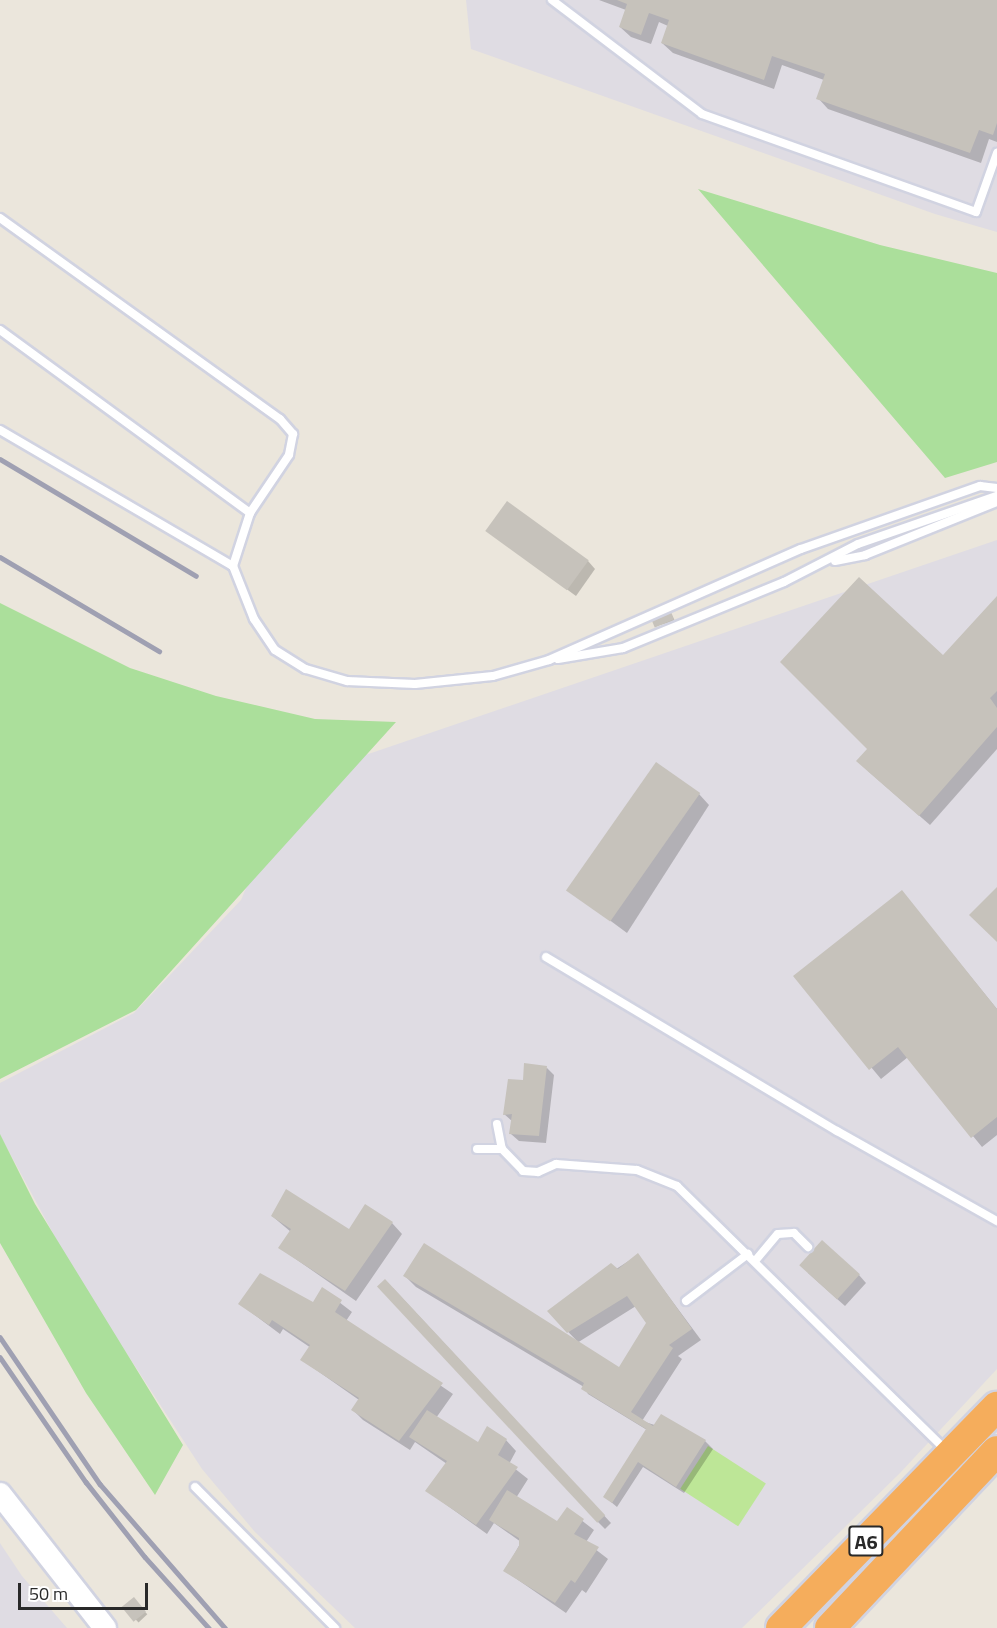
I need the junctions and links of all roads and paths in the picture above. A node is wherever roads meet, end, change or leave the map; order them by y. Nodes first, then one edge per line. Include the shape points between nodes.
1 (552, 0) edge
2 (997, 153) edge
3 (0, 218) edge
4 (0, 330) edge
5 (0, 429) edge
6 (997, 488) edge
7 (997, 496) edge
8 (997, 502) edge
9 (250, 513) junction
10 (825, 563) junction
11 (233, 566) junction
12 (549, 660) junction
13 (546, 957) dead end
14 (497, 1124) dead end
15 (477, 1149) dead end
16 (502, 1149) junction
17 (997, 1221) edge
18 (808, 1247) dead end
19 (748, 1254) junction
20 (755, 1261) junction
21 (686, 1301) dead end
22 (997, 1407) edge
23 (997, 1451) edge
24 (963, 1463) junction
25 (195, 1487) dead end
26 (0, 1494) edge
27 (105, 1628) edge
28 (335, 1628) edge
29 (782, 1628) edge
30 (830, 1628) edge

1 - 2 lane via 702,114 976,212
3 - 9 lane via 280,419 293,434 289,455
4 - 9 lane
5 - 11 lane
6 - 12 lane via 980,486 801,549
7 - 10 lane via 858,544
8 - 10 lane via 865,555
9 - 11 lane
10 - 12 lane via 623,648
11 - 12 lane via 254,619 275,650 306,669 347,681 415,684 493,676
13 - 17 lane via 837,1131
14 - 16 lane
15 - 16 lane
16 - 19 lane via 523,1171 538,1172 556,1164 637,1170 677,1186
18 - 20 lane via 794,1233 778,1234
19 - 20 lane
19 - 21 lane
20 - 24 lane
22 - 24 highway, A6
23 - 24 highway, A6
24 - 29 highway, A6
24 - 30 highway, A6
25 - 28 lane
26 - 27 main road

